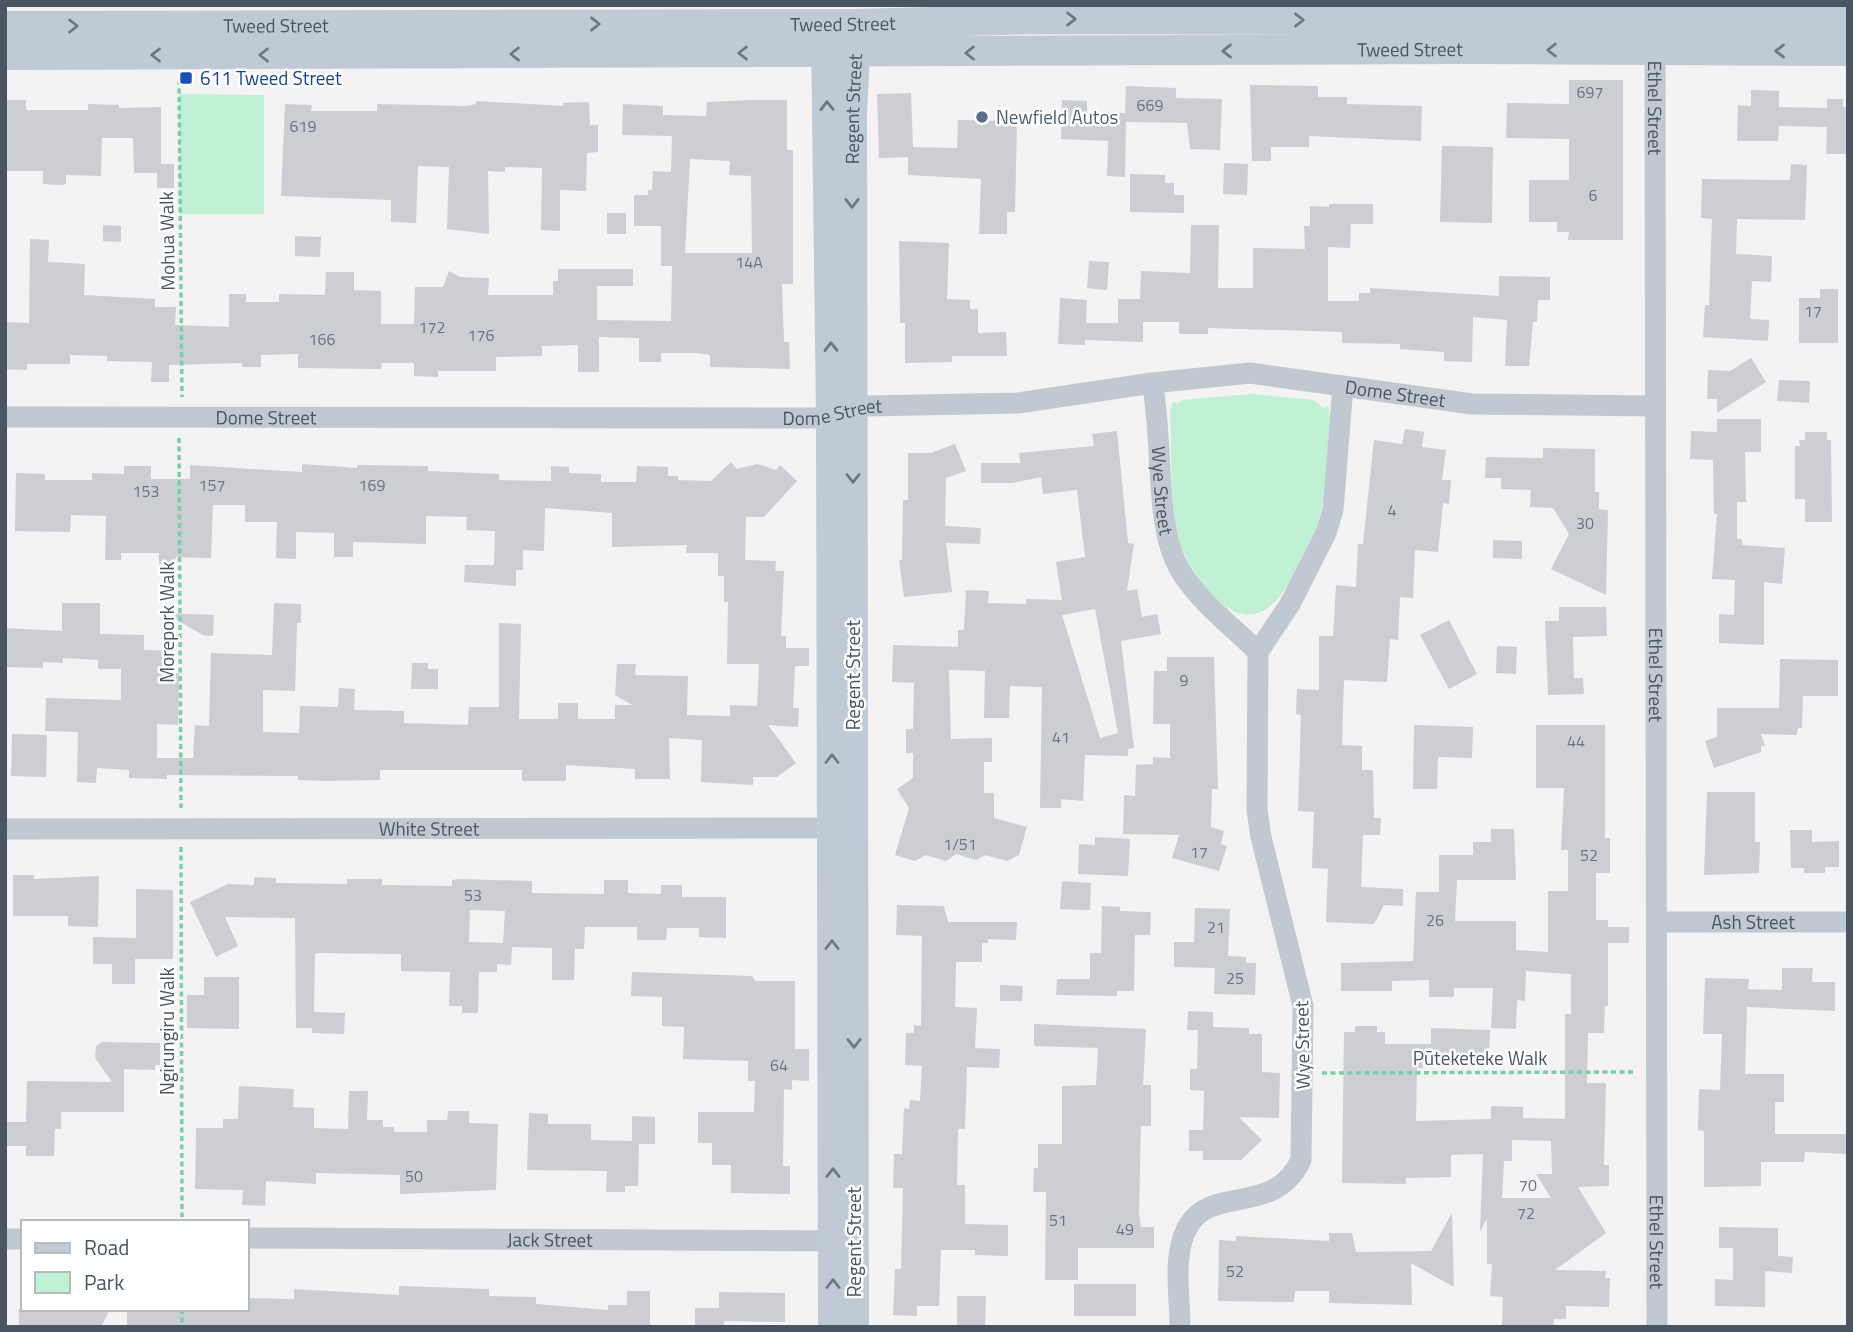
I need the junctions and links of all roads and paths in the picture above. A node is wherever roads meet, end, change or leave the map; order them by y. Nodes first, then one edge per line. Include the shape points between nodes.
1 (1037, 12) edge
2 (1477, 13) edge
3 (213, 16) edge
4 (1848, 22) edge
5 (401, 25) junction
6 (5, 26) edge
7 (1655, 36) junction
8 (826, 38) junction
9 (856, 38) junction
10 (1848, 51) edge
11 (1038, 53) junction
12 (401, 54) junction
13 (5, 55) edge
14 (224, 55) junction
15 (179, 80) dead end
16 (1152, 383) junction
17 (1343, 386) junction
18 (182, 402) dead end
19 (1653, 406) junction
20 (842, 413) junction
21 (5, 417) edge
22 (179, 435) dead end
23 (1258, 652) junction
24 (181, 810) dead end
25 (843, 828) junction
26 (5, 829) edge
27 (181, 845) dead end
28 (1659, 922) junction
29 (1848, 922) edge
30 (1639, 1072) dead end
31 (1320, 1073) dead end
32 (182, 1217) dead end
33 (248, 1238) edge
34 (844, 1241) junction
35 (833, 1327) edge
36 (854, 1327) edge
37 (1180, 1327) edge
38 (1657, 1327) edge

1 -> 2 main road, Tweed Street
1 - 9 main road, Tweed Street
1 - 11 street
2 - 7 main road, Tweed Street
3 - 5 main road, Tweed Street
6 -> 3 main road, Tweed Street
3 - 14 main road
4 - 7 main road, Tweed Street
5 -> 8 main road, Tweed Street
5 - 12 main road
10 -> 7 main road, Tweed Street
7 -> 11 main road, Tweed Street
7 - 19 street, Ethel Street
8 - 9 main road, Tweed Street
8 -> 12 main road, Tweed Street
20 -> 8 main road, Regent Street
11 -> 9 main road, Tweed Street
9 -> 20 main road, Regent Street
12 -> 14 main road, Tweed Street
14 -> 13 main road, Tweed Street
15 - 18 path, Mohua Walk
16 - 17 street, Dome Street via 1250,373
16 - 20 street, Dome Street via 1018,403 868,406
16 - 23 street, Wye Street via 1166,525 1176,562 1197,592
17 - 19 street, Dome Street via 1472,404
17 - 23 street via 1333,510 1326,533 1290,604
19 - 28 street, Ethel Street
20 - 21 street, Dome Street
20 - 25 main road, Regent Street
22 - 24 path, Morepork Walk
23 - 37 street, Wye Street via 1257,810 1303,1006 1301,1160 1294,1174 1271,1193 1211,1205 1186,1228 1180,1248
25 - 26 street, White Street
25 - 34 main road, Regent Street
27 - 32 path, Ngirungiru Walk
28 - 29 street, Ash Street
28 - 38 street, Ethel Street
30 - 31 path, Pūteketeke Walk
33 - 34 street, Jack Street
35 -> 34 main road, Regent Street
34 - 36 main road, Regent Street

